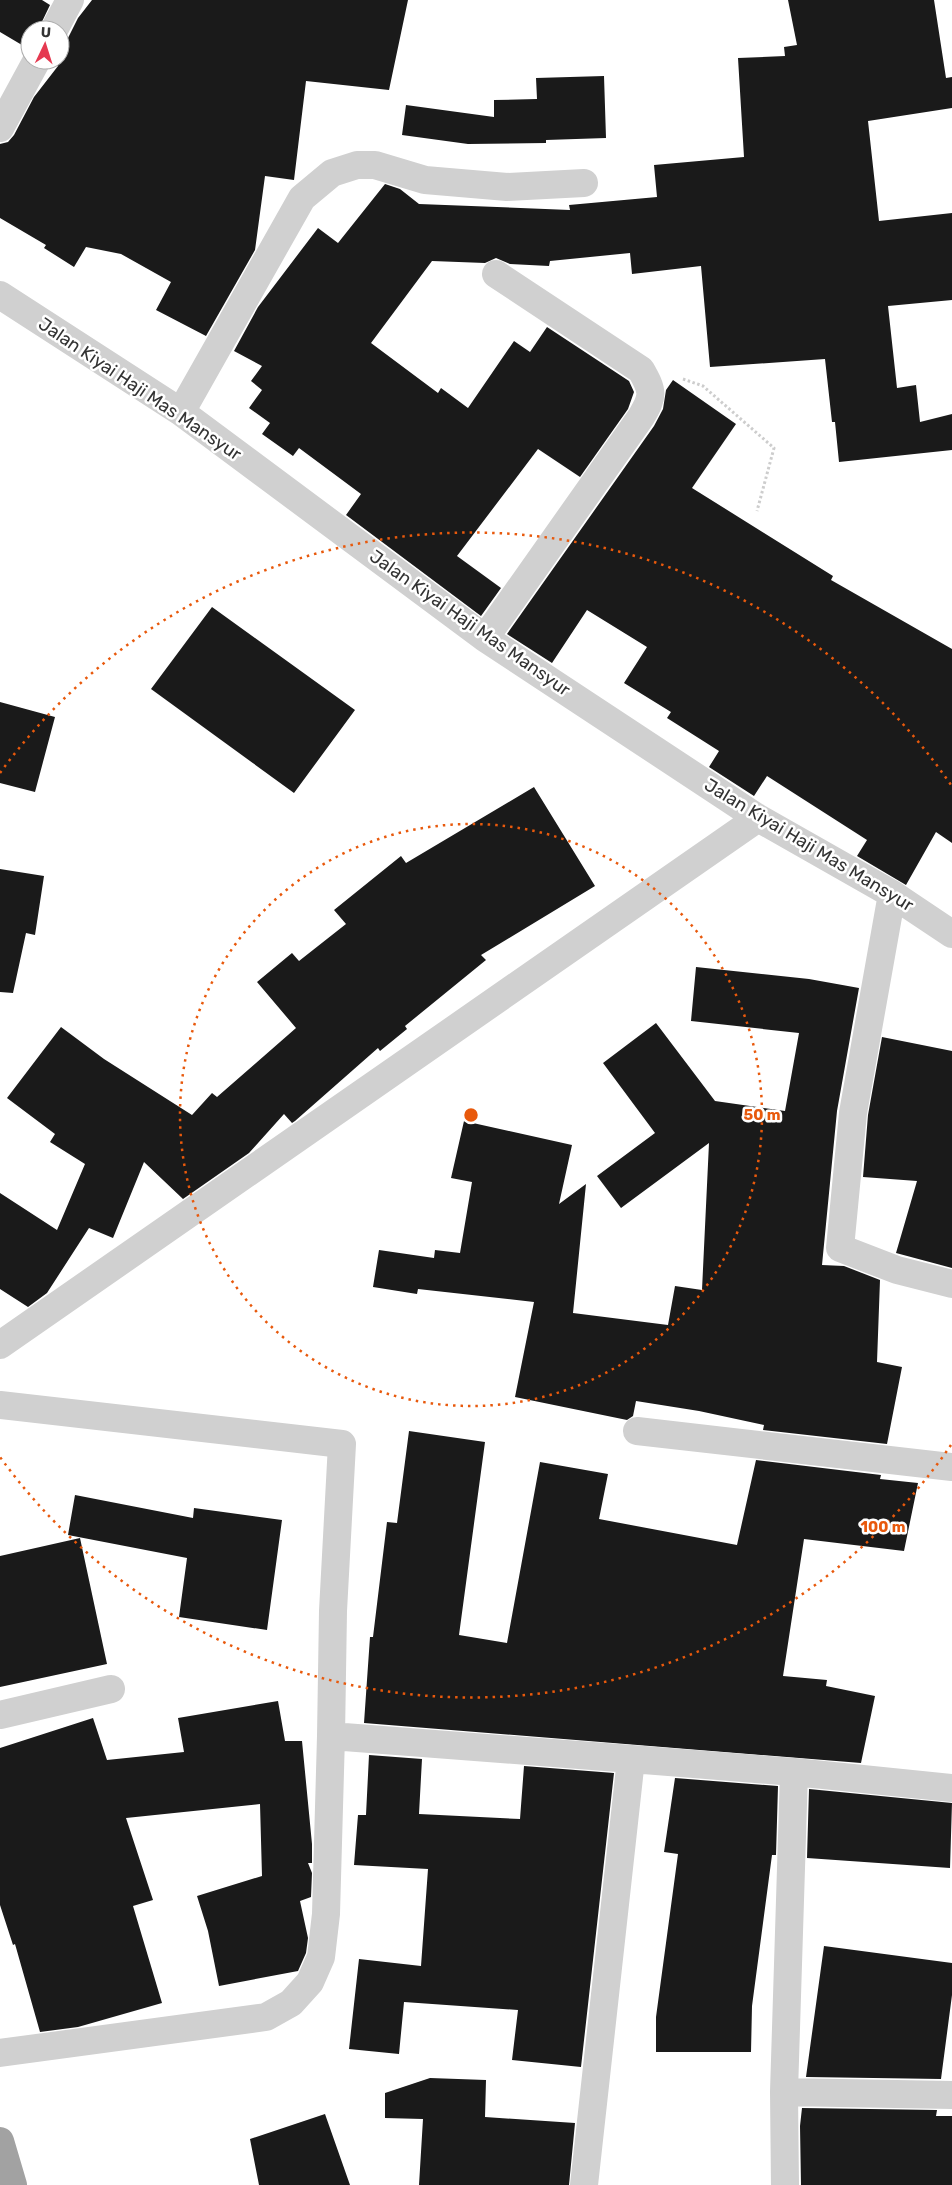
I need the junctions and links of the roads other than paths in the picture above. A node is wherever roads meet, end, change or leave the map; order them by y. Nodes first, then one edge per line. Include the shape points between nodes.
1 (70, 0) edge
2 (59, 20) edge
3 (32, 70) edge
4 (0, 128) edge
5 (584, 182) dead end
6 (496, 274) dead end
7 (0, 296) edge
8 (181, 412) junction
9 (485, 638) junction
10 (758, 818) junction
11 (892, 894) junction
12 (952, 934) edge
13 (952, 1284) edge
14 (0, 1345) edge
15 (0, 1405) edge
16 (637, 1431) dead end
17 (952, 1467) edge
18 (111, 1689) dead end
19 (0, 1715) edge
20 (331, 1736) junction
21 (631, 1759) junction
22 (794, 1772) junction
23 (952, 1788) edge
24 (0, 2053) edge
25 (784, 2092) junction
26 (952, 2096) edge
27 (0, 2140) edge
28 (13, 2185) edge
29 (584, 2185) edge
30 (785, 2185) edge

1 - 2 street
3 - 4 street
5 - 8 street via 507,188 425,180 375,165 357,165 332,173 302,198
6 - 9 street via 641,370 651,388 650,403 641,417
7 - 8 street, Jalan Kiyai Haji Mas Mansyur
8 - 9 street, Jalan Kiyai Haji Mas Mansyur
9 - 10 street, Jalan Kiyai Haji Mas Mansyur
10 - 11 street, Jalan Kiyai Haji Mas Mansyur
10 - 14 street
11 - 12 street, Jalan Kiyai Haji Mas Mansyur
11 - 13 street via 852,1113 840,1248 897,1270
15 - 20 street via 342,1444 332,1611
16 - 17 street
18 - 19 street
20 - 21 street
20 - 24 street via 326,1914 321,1957 310,1982 291,2003 266,2017
21 - 22 street
21 - 29 street
22 - 23 street
22 - 25 street
25 - 26 street
25 - 30 street
27 - 28 highway

